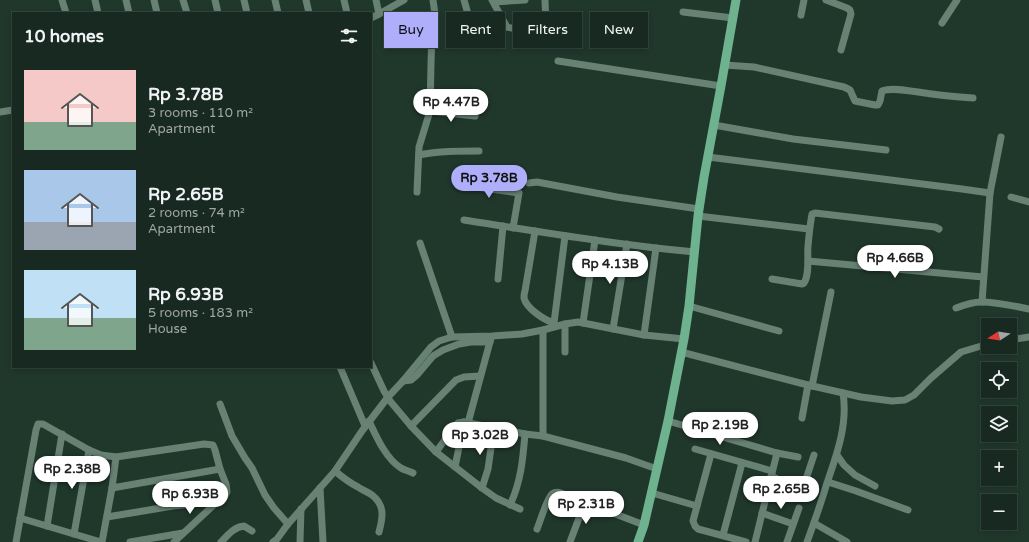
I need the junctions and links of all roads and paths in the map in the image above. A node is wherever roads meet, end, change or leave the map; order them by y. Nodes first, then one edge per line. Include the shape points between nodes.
1 (62, 0) edge
2 (95, 0) edge
3 (126, 0) edge
4 (154, 0) edge
5 (184, 0) edge
6 (215, 0) edge
7 (244, 0) edge
8 (275, 0) edge
9 (306, 0) edge
10 (344, 0) edge
11 (376, 0) edge
12 (404, 0) edge
13 (433, 0) edge
14 (464, 0) edge
15 (525, 0) edge
16 (545, 0) edge
17 (736, 0) edge
18 (804, 0) edge
19 (826, 0) edge
20 (958, 0) edge
21 (493, 1) edge
22 (66, 12) edge
23 (98, 12) edge
24 (129, 12) edge
25 (157, 12) edge
26 (187, 12) edge
27 (218, 12) edge
28 (247, 12) edge
29 (278, 12) edge
30 (309, 12) edge
31 (347, 12) edge
32 (467, 12) edge
33 (683, 12) dead end
34 (379, 14) junction
35 (801, 15) dead end
36 (372, 18) edge
37 (733, 18) junction
38 (942, 23) dead end
39 (841, 50) dead end
40 (558, 62) dead end
41 (725, 65) junction
42 (721, 86) junction
43 (973, 98) dead end
44 (12, 110) edge
45 (430, 111) junction
46 (0, 112) edge
47 (475, 116) dead end
48 (714, 125) junction
49 (1001, 137) dead end
50 (886, 150) dead end
51 (479, 151) dead end
52 (418, 154) junction
53 (708, 157) junction
54 (529, 183) dead end
55 (462, 185) dead end
56 (417, 192) dead end
57 (990, 193) junction
58 (1011, 198) dead end
59 (1029, 202) edge
60 (699, 213) junction
61 (464, 220) dead end
62 (503, 226) junction
63 (513, 228) junction
64 (809, 229) junction
65 (939, 229) dead end
66 (535, 231) junction
67 (566, 236) junction
68 (595, 240) junction
69 (420, 243) dead end
70 (627, 244) junction
71 (656, 248) junction
72 (695, 252) junction
73 (808, 261) junction
74 (983, 277) junction
75 (498, 279) dead end
76 (772, 279) dead end
77 (831, 292) dead end
78 (982, 302) junction
79 (689, 306) junction
80 (956, 308) dead end
81 (1029, 309) edge
82 (583, 323) junction
83 (565, 324) junction
84 (554, 325) junction
85 (613, 329) junction
86 (543, 330) junction
87 (779, 331) dead end
88 (644, 335) junction
89 (452, 337) junction
90 (1029, 337) edge
91 (491, 339) junction
92 (684, 339) junction
93 (1017, 339) edge
94 (981, 346) edge
95 (565, 352) dead end
96 (681, 352) junction
97 (372, 365) edge
98 (340, 368) edge
99 (480, 376) junction
100 (403, 381) junction
101 (810, 386) junction
102 (842, 393) junction
103 (388, 397) junction
104 (220, 404) dead end
105 (802, 418) dead end
106 (668, 421) junction
107 (466, 422) junction
108 (367, 423) junction
109 (411, 426) junction
110 (494, 428) junction
111 (62, 434) junction
112 (525, 434) junction
113 (543, 436) junction
114 (695, 449) dead end
115 (89, 450) junction
116 (436, 452) junction
117 (778, 453) junction
118 (711, 454) junction
119 (814, 455) dead end
120 (837, 455) junction
121 (116, 457) junction
122 (798, 457) dead end
123 (742, 463) junction
124 (454, 467) junction
125 (220, 469) junction
126 (657, 469) junction
127 (335, 471) junction
128 (413, 473) dead end
129 (772, 474) junction
130 (828, 482) junction
131 (875, 486) dead end
132 (112, 488) junction
133 (320, 488) junction
134 (482, 488) junction
135 (652, 493) junction
136 (219, 501) junction
137 (585, 502) junction
138 (510, 505) junction
139 (697, 506) junction
140 (799, 508) dead end
141 (301, 509) junction
142 (520, 509) dead end
143 (908, 510) dead end
144 (762, 513) junction
145 (106, 517) junction
146 (20, 518) junction
147 (814, 523) junction
148 (288, 524) junction
149 (793, 524) junction
150 (644, 525) junction
151 (47, 526) junction
152 (537, 530) dead end
153 (252, 531) dead end
154 (379, 532) dead end
155 (184, 533) junction
156 (74, 534) junction
157 (723, 535) junction
158 (16, 542) edge
159 (102, 542) edge
160 (130, 542) edge
161 (174, 542) edge
162 (221, 542) edge
163 (273, 542) edge
164 (300, 542) edge
165 (323, 542) edge
166 (570, 542) edge
167 (638, 542) edge
168 (746, 542) edge
169 (755, 542) edge
170 (787, 542) edge
171 (807, 542) edge
172 (847, 542) edge

1 - 22 street
2 - 23 street
3 - 24 street
4 - 25 street
5 - 26 street
6 - 27 street
7 - 28 street
8 - 29 street
9 - 30 street
10 - 31 street
11 - 34 street
12 - 34 street
13 - 45 street via 435,14 431,51
14 - 32 street
15 - 21 street
16 - 21 street via 546,25 542,31 508,27
17 - 37 main road
18 - 35 street
19 - 39 street via 850,10
20 - 38 street
33 - 37 street
34 - 36 street
37 - 41 main road
40 - 42 street
41 - 42 main road
41 - 43 street via 754,67 844,87 850,90 856,102 875,105 880,102 882,91 887,90
42 - 48 main road
44 - 46 street
45 - 47 street
45 - 52 street
48 - 50 street via 793,139
48 - 53 main road
49 - 57 street
51 - 52 street
52 - 56 street
53 - 57 street
53 - 60 main road
54 - 60 street via 537,182
55 - 63 street via 519,193
57 - 74 street
58 - 59 street
60 - 64 street
60 - 72 main road
61 - 62 street
62 - 63 street
62 - 75 street
63 - 66 street
64 - 65 street via 812,214 815,213
64 - 73 street
66 - 67 street
66 - 84 street via 524,299 536,313
67 - 68 street
67 - 84 street
68 - 70 street
68 - 82 street
69 - 89 street
70 - 71 street
70 - 85 street
71 - 72 street
71 - 88 street
72 - 79 main road
73 - 74 street
73 - 76 street via 804,283
74 - 78 street
77 - 101 street
78 - 80 street
78 - 81 street
79 - 87 street
79 - 92 main road
82 - 83 street
82 - 85 street
83 - 84 street
83 - 95 street
84 - 86 street
85 - 88 street
86 - 91 street
86 - 113 street
88 - 92 street
89 - 91 street
89 - 100 street via 431,346
90 - 93 street
91 - 99 street
91 - 100 street via 459,344 443,350 433,356 411,380
92 - 96 main road
94 - 102 street via 961,352 914,395 905,400 892,401
96 - 101 street
96 - 106 main road
97 - 103 street
98 - 108 street
99 - 107 street
99 - 109 street via 464,376 456,380
100 - 103 street
101 - 102 street
101 - 105 street
102 - 120 street via 845,404 843,430
103 - 108 street
103 - 109 street
104 - 148 street via 232,436 265,495
106 - 117 street
106 - 126 main road
107 - 110 street
107 - 116 street via 455,426
107 - 124 street
108 - 127 street
108 - 128 street via 388,456 400,468
109 - 116 street
110 - 112 street
110 - 134 street via 488,469
111 - 115 street
111 - 146 street via 38,424
111 - 151 street
112 - 113 street
112 - 138 street via 520,475
113 - 126 street
114 - 118 street
115 - 121 street
115 - 156 street
116 - 124 street
117 - 122 street
117 - 129 street
118 - 123 street
118 - 139 street
119 - 129 street via 802,491
120 - 130 street
120 - 131 street via 855,475
121 - 125 street via 209,444 213,445
121 - 132 street
123 - 129 street
123 - 157 street
124 - 134 street
125 - 132 street
125 - 136 street via 227,492
126 - 135 main road
127 - 133 street
127 - 154 street via 379,501 383,520
129 - 144 street
130 - 143 street
130 - 147 street
132 - 145 street
133 - 141 street
133 - 165 street
134 - 138 street
135 - 139 street
135 - 150 main road
136 - 145 street
136 - 155 street
137 - 150 street
137 - 152 street via 561,493 551,494
137 - 166 street
138 - 142 street
139 - 157 street via 693,521 695,526
140 - 149 street
141 - 148 street
141 - 164 street
144 - 149 street
144 - 169 street
145 - 159 street
146 - 151 street
146 - 158 street
147 - 171 street
147 - 172 street
148 - 163 street
149 - 170 street
150 - 167 main road
151 - 156 street
153 - 162 street via 244,526 236,528
155 - 160 street
155 - 161 street
156 - 159 street
157 - 168 street

